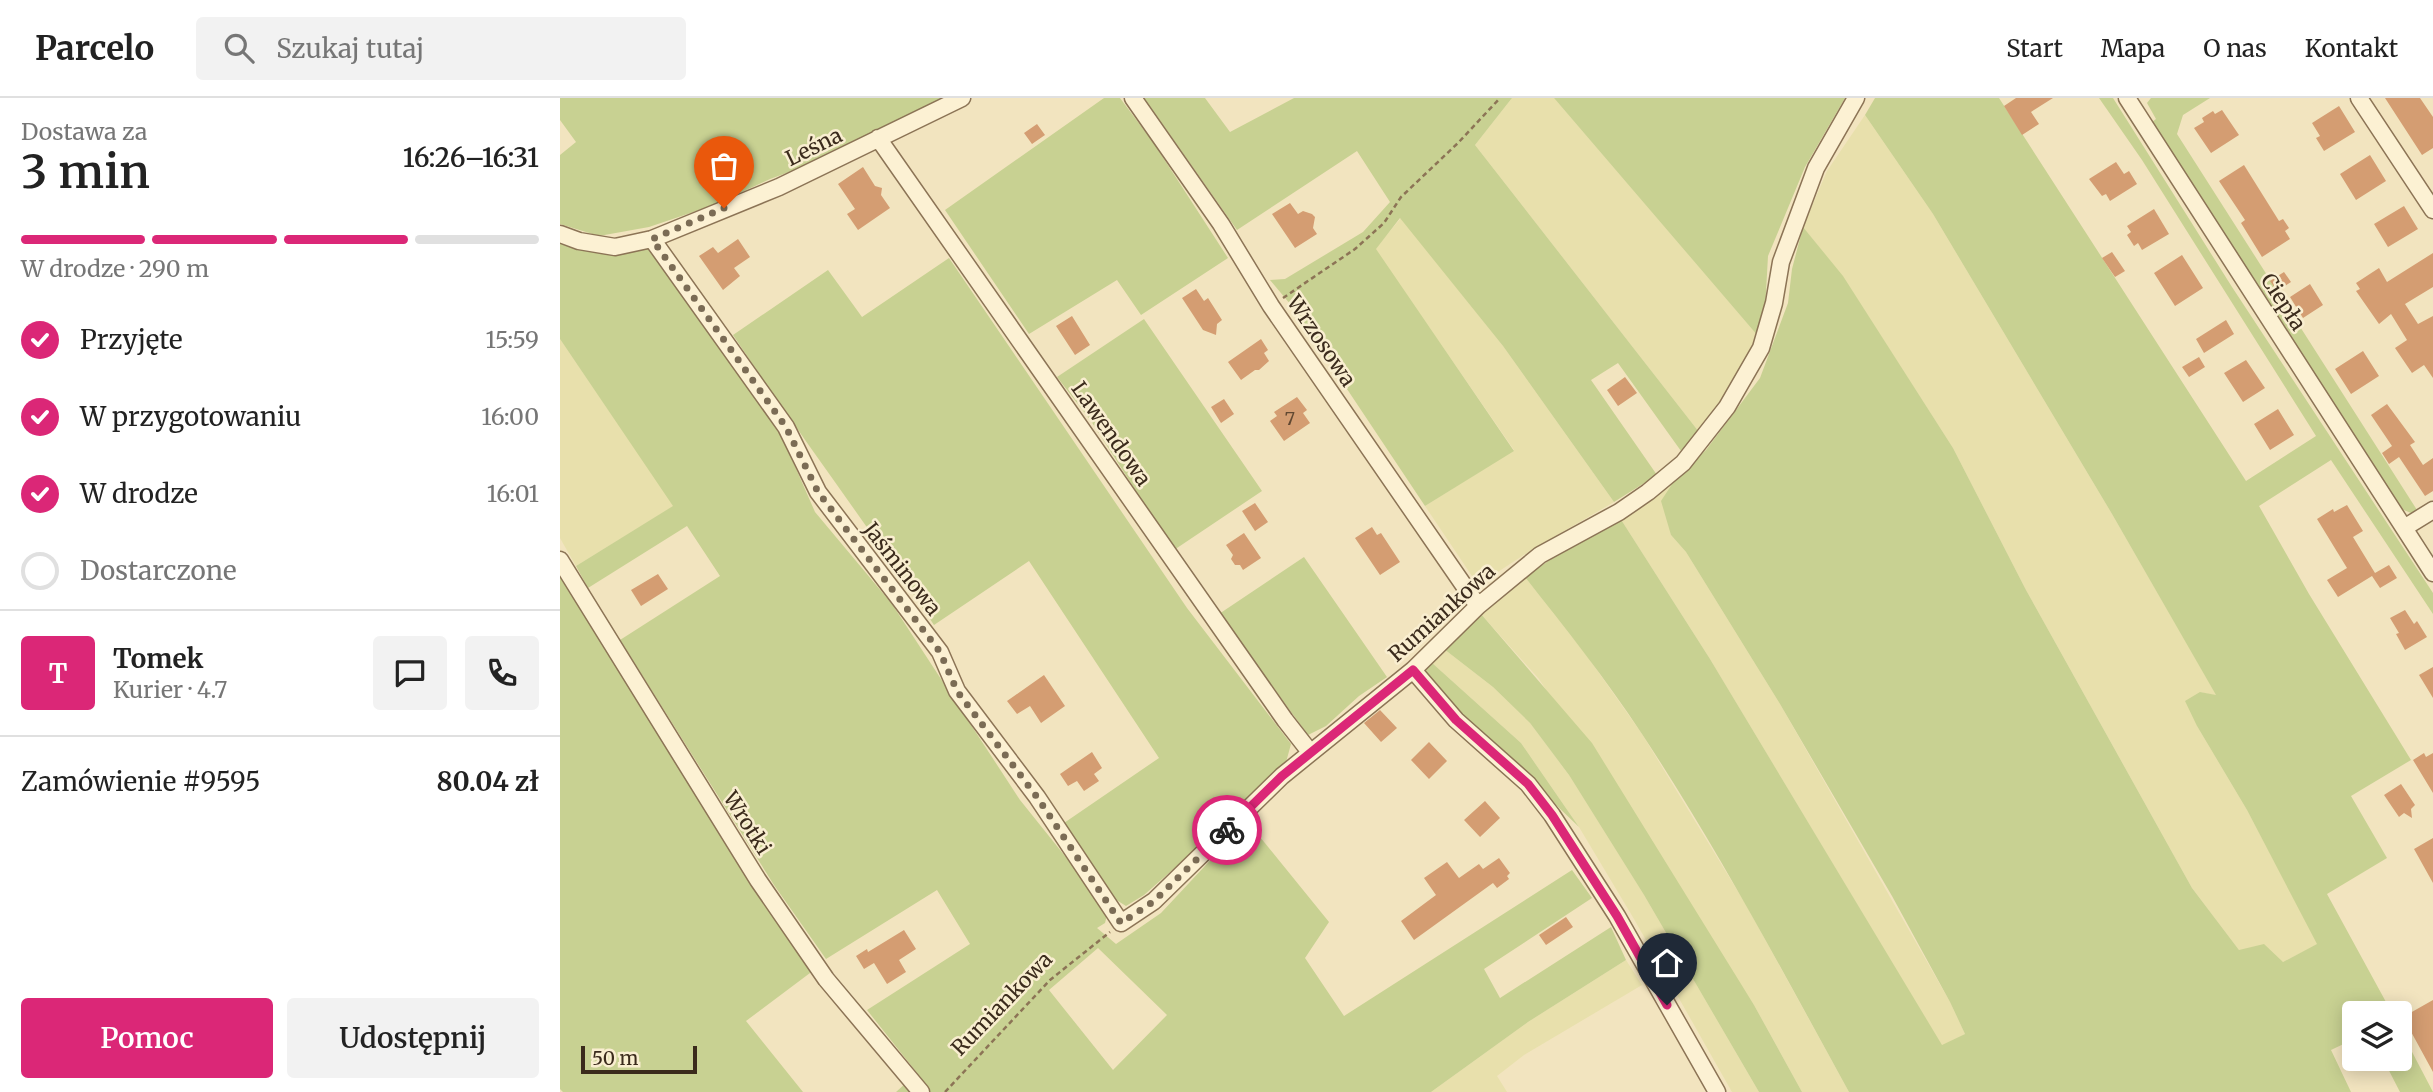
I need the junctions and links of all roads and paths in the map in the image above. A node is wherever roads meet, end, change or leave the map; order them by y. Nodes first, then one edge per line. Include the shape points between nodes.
1 (962, 98) edge
2 (1133, 98) edge
3 (1500, 98) edge
4 (1856, 98) edge
5 (2127, 98) edge
6 (2358, 98) edge
7 (878, 138) junction
8 (2433, 210) edge
9 (560, 234) edge
10 (652, 239) junction
11 (1271, 306) junction
12 (2433, 510) edge
13 (2404, 528) junction
14 (560, 560) edge
15 (2433, 573) edge
16 (1478, 606) junction
17 (1413, 670) junction
18 (1310, 752) junction
19 (1121, 923) junction
20 (921, 1092) edge
21 (945, 1092) edge
22 (1717, 1092) edge

1 - 7 street, Leśna
2 - 11 street, Wrzosowa via 1221,224
3 - 11 path via 1401,197 1384,223 1355,249
4 - 16 street, Rumiankowa via 1816,168 1780,262 1761,348 1727,408 1683,463 1648,492 1539,555
5 - 13 street, Ciepła
6 - 8 street
7 - 10 street, Leśna via 779,187
7 - 18 street, Lawendowa
9 - 10 street, Leśna via 615,247
10 - 19 street, Jaśminowa via 786,427 818,492 940,652 957,691 1037,797
11 - 16 street, Wrzosowa
12 - 13 street
13 - 15 street, Ciepła
14 - 20 street, Wrotki via 790,928 826,979
16 - 17 street, Rumiankowa
17 - 18 street, Rumiankowa
17 - 22 street via 1456,720 1528,784 1552,815 1617,916
18 - 19 street, Rumiankowa via 1154,901
19 - 21 path, Rumiankowa via 1050,980

